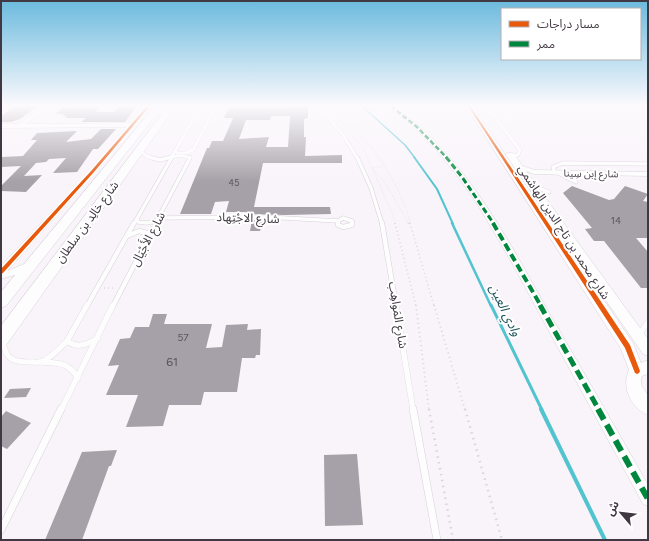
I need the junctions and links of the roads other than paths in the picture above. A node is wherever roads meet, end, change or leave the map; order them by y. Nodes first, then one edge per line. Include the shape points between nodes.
1 (129, 131) edge
2 (142, 131) edge
3 (152, 131) edge
4 (186, 131) edge
5 (203, 131) edge
6 (340, 131) edge
7 (422, 131) edge
8 (493, 131) edge
9 (494, 131) edge
10 (506, 131) edge
11 (140, 150) junction
12 (175, 150) junction
13 (511, 156) junction
14 (172, 158) junction
15 (648, 164) edge
16 (557, 173) junction
17 (648, 174) edge
18 (97, 175) junction
19 (531, 178) junction
20 (576, 182) dead end
21 (549, 192) dead end
22 (137, 219) junction
23 (159, 219) junction
24 (338, 221) dead end
25 (151, 234) junction
26 (126, 236) junction
27 (32, 263) junction
28 (1, 272) edge
29 (1, 276) edge
30 (1, 302) edge
31 (647, 323) dead end
32 (2, 337) edge
33 (638, 337) junction
34 (98, 338) junction
35 (67, 341) junction
36 (648, 350) edge
37 (41, 362) junction
38 (642, 369) edge
39 (78, 378) junction
40 (648, 407) edge
41 (648, 499) edge
42 (1, 530) edge
43 (437, 540) edge

1 - 18 street
2 - 18 main road, شارع خالِد بن سلطان
3 - 11 main road, شارع خالِد بن سلطان
4 - 12 lane, شارع الأَجْيَال
5 - 12 lane via 193,150 183,154
6 - 43 lane, شارع المَواهِب via 365,172 382,223
7 - 41 street via 438,146 460,174 524,275
8 - 38 street, شارع محمد بن تاج الدين الهاشمي
9 - 13 street, شارع محمد بن تاج الدين الهاشمي
10 - 13 lane via 520,150 518,155
11 - 14 lane via 145,157 151,159
11 - 32 main road, شارع خالِد بن سلطان
12 - 14 lane, شارع الأَجْيَال
13 - 19 street, شارع محمد بن تاج الدين الهاشمي
14 - 22 lane, شارع الأَجْيَال
14 - 23 lane, شارع الأَجْيَال via 190,158
15 - 16 lane via 563,163 553,167
16 - 17 street, شارع إبن سِينا
16 - 19 street, شارع إبن سِينا
16 - 20 lane
18 - 27 main road, شارع خالِد بن سلطان
18 - 28 street
19 - 21 lane
19 - 33 street, شارع محمد بن تاج الدين الهاشمي
22 - 23 lane, شارع الاجْتِهاد via 142,223
22 - 26 lane, شارع الأَجْيَال
23 - 24 lane, شارع الاجْتِهاد via 266,217
23 - 25 lane, شارع الأَجْيَال
25 - 26 lane via 139,231
25 - 34 lane, شارع الأَجْيَال
26 - 35 lane, شارع الأَجْيَال
27 - 29 street
27 - 30 main road, شارع خالِد بن سلطان
31 - 33 lane
32 - 37 lane via 9,358 15,361
33 - 36 street, شارع محمد بن تاج الدين الهاشمي
34 - 35 lane via 77,346
34 - 39 lane, شارع الأَجْيَال
35 - 37 lane, شارع الأَجْيَال
37 - 39 lane via 68,365
38 - 40 street via 633,380 633,386
39 - 42 lane, شارع الأَجْيَال

